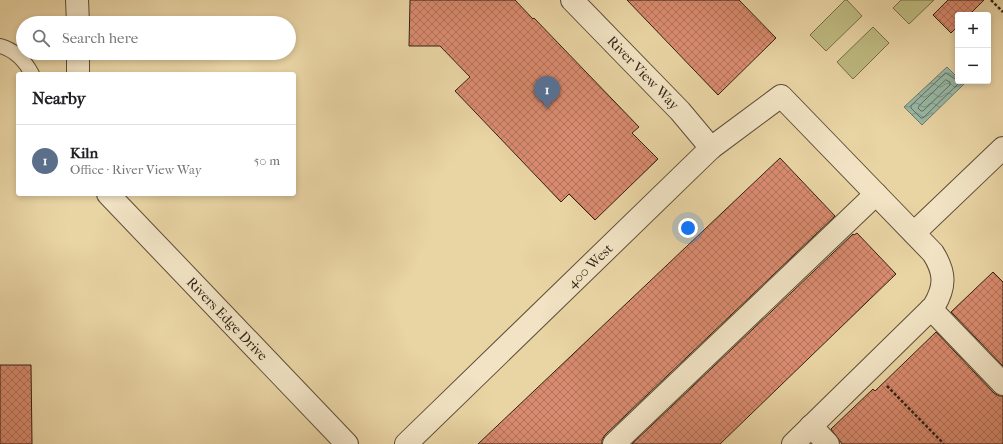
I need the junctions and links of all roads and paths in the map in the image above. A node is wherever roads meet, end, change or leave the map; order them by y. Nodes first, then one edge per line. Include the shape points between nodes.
1 (77, 0) edge
2 (572, 0) edge
3 (991, 0) edge
4 (1003, 12) edge
5 (78, 16) edge
6 (0, 46) edge
7 (16, 54) edge
8 (22, 60) edge
9 (78, 60) edge
10 (31, 72) edge
11 (78, 72) edge
12 (711, 148) junction
13 (1003, 148) edge
14 (876, 194) junction
15 (110, 196) edge
16 (914, 233) junction
17 (931, 309) junction
18 (886, 384) dead end
19 (1003, 384) edge
20 (811, 426) junction
21 (347, 444) edge
22 (406, 444) edge
23 (614, 444) edge
24 (793, 444) edge
25 (828, 444) edge
26 (944, 444) edge

1 - 5 street
2 - 12 street, River View Way via 680,111
3 - 4 path
6 - 7 lane
8 - 10 lane
9 - 11 street
12 - 14 street, 400 West via 781,96
12 - 22 street, 400 West
13 - 16 street
14 - 16 street
14 - 23 street
15 - 21 street, Rivers Edge Drive
16 - 17 street via 933,253 942,273 940,295
17 - 19 street
17 - 20 street
18 - 26 path
20 - 24 street
20 - 25 street

